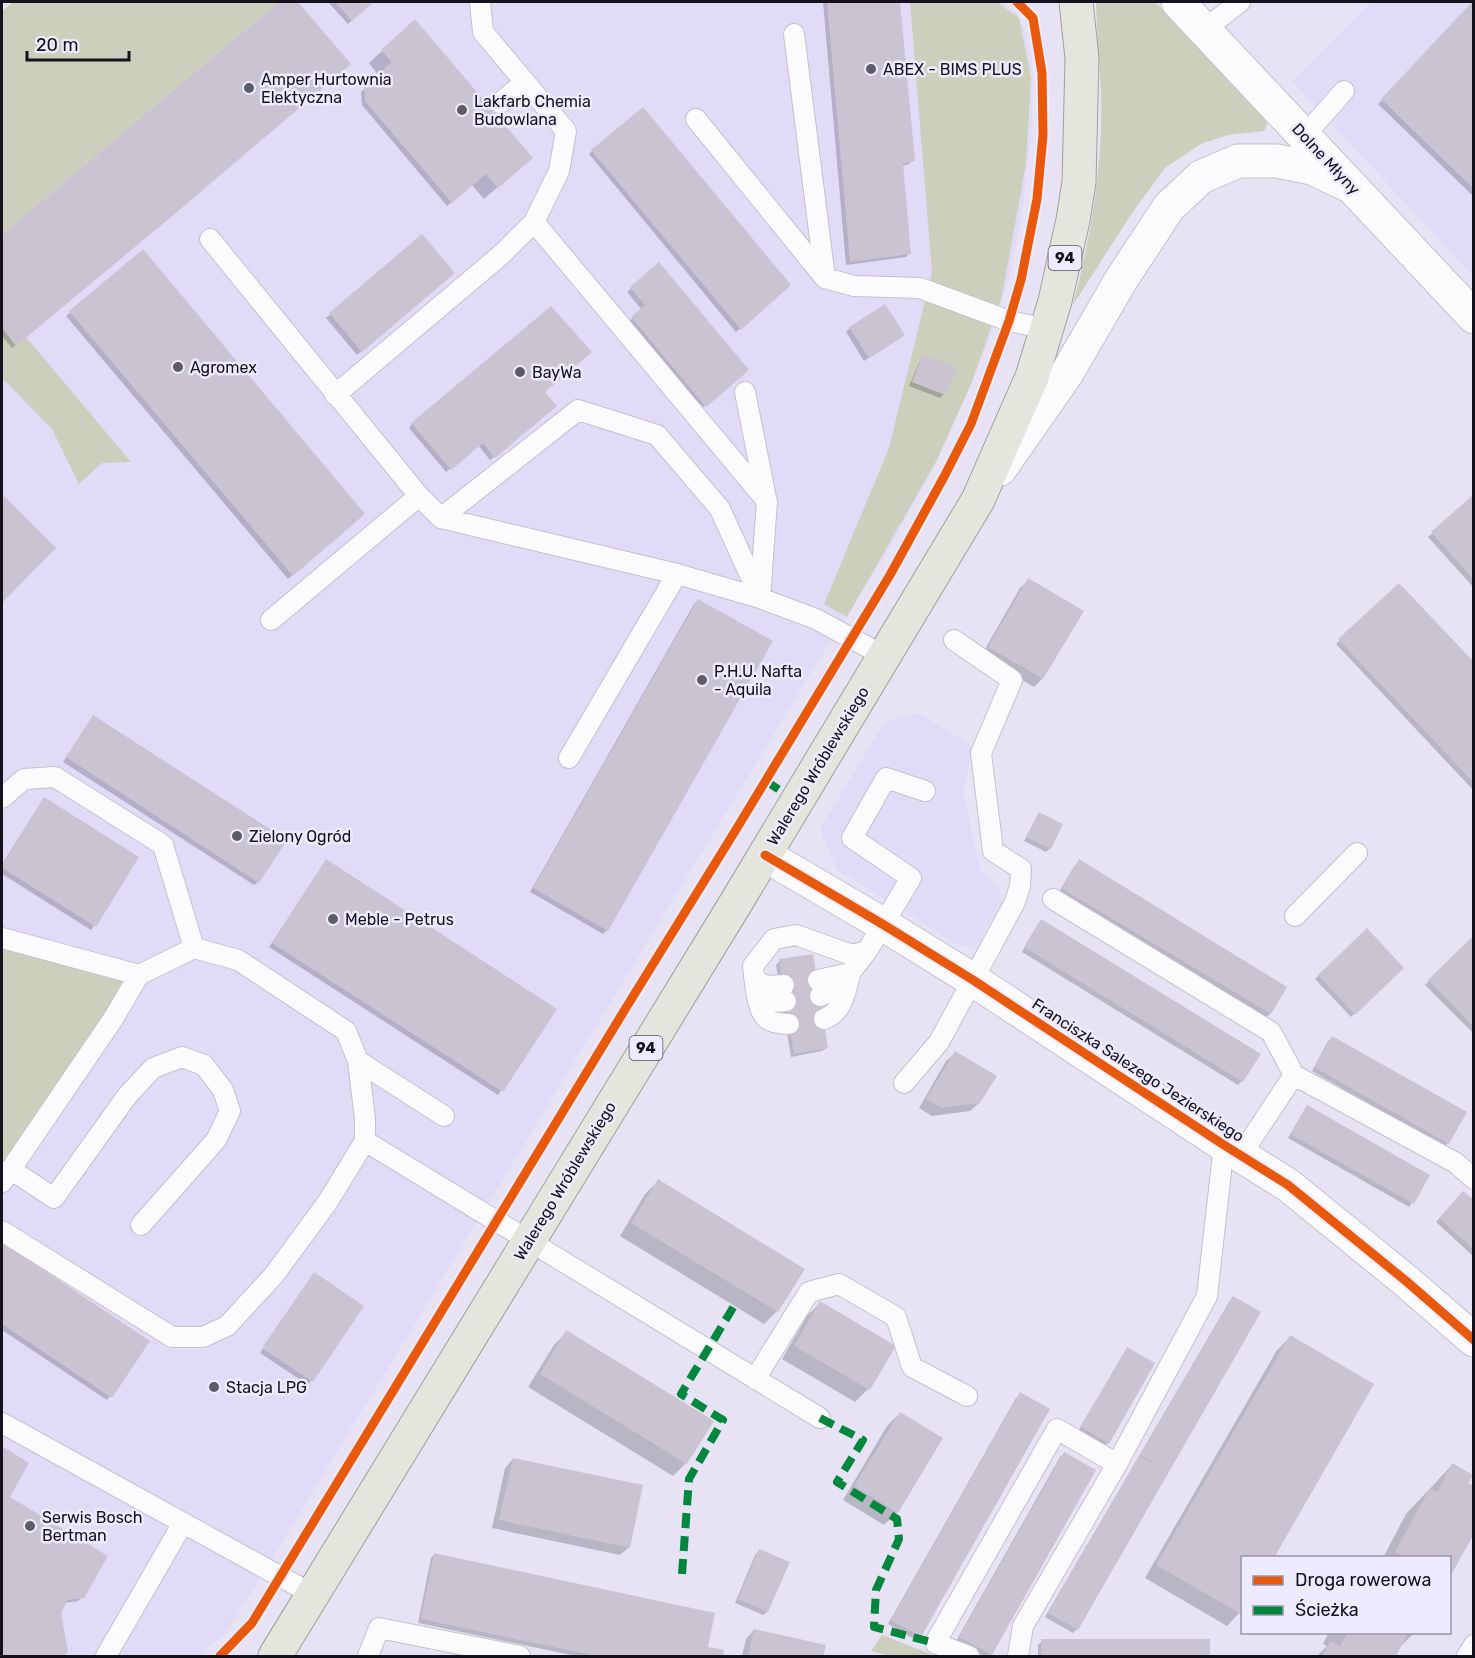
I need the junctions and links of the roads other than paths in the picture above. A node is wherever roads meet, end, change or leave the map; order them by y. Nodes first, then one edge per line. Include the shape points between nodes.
1 (480, 2) edge
2 (1076, 2) edge
3 (1178, 2) edge
4 (1239, 2) edge
5 (1205, 29) junction
6 (794, 34) dead end
7 (525, 82) junction
8 (1344, 91) dead end
9 (500, 103) dead end
10 (696, 119) dead end
11 (1304, 136) junction
12 (1350, 186) junction
13 (534, 222) junction
14 (210, 239) dead end
15 (825, 278) junction
16 (1473, 317) edge
17 (1048, 329) junction
18 (745, 392) dead end
19 (335, 395) junction
20 (419, 496) junction
21 (978, 500) junction
22 (767, 501) junction
23 (441, 518) junction
24 (677, 574) junction
25 (760, 598) junction
26 (271, 620) dead end
27 (954, 640) dead end
28 (884, 656) junction
29 (569, 758) dead end
30 (925, 791) dead end
31 (2, 798) edge
32 (1357, 854) dead end
33 (765, 855) junction
34 (1053, 899) dead end
35 (1295, 916) dead end
36 (2, 938) edge
37 (875, 938) junction
38 (194, 948) junction
39 (850, 973) junction
40 (139, 975) junction
41 (754, 977) junction
42 (973, 980) junction
43 (819, 988) dead end
44 (785, 993) dead end
45 (824, 1019) dead end
46 (789, 1024) dead end
47 (358, 1061) junction
48 (1294, 1076) junction
49 (904, 1083) dead end
50 (444, 1116) dead end
51 (365, 1141) junction
52 (1233, 1150) junction
53 (6, 1176) edge
54 (1473, 1179) edge
55 (141, 1225) dead end
56 (2, 1231) edge
57 (528, 1241) junction
58 (1473, 1340) edge
59 (755, 1379) junction
60 (967, 1396) dead end
61 (820, 1418) dead end
62 (2, 1423) edge
63 (1117, 1464) junction
64 (183, 1523) junction
65 (312, 1594) junction
66 (1473, 1645) edge
67 (283, 1654) edge
68 (106, 1656) edge
69 (368, 1656) edge
70 (520, 1656) edge
71 (969, 1656) edge
72 (1018, 1656) edge
73 (1467, 1656) edge

1 - 7 lane via 483,32
2 - 17 main road, Walerego Wróblewskiego / 94 via 1082,58 1079,182
3 - 5 street, Dolne Młyny
4 - 5 lane
5 - 11 street, Dolne Młyny
6 - 15 lane
7 - 9 lane
7 - 13 lane via 566,131 559,171
8 - 11 lane
10 - 15 lane
11 - 12 street, Dolne Młyny
12 - 16 street, Dolne Młyny
12 - 21 street via 1312,168 1277,161 1238,161 1201,177 1169,207 1067,373
13 - 19 lane via 502,254
13 - 22 lane
14 - 19 lane
15 - 17 lane via 854,286 920,288 1009,321
17 - 21 main road, Walerego Wróblewskiego / 94 via 1032,377
18 - 22 lane
19 - 20 lane
20 - 23 lane
20 - 26 lane
21 - 28 main road, Walerego Wróblewskiego / 94
22 - 25 lane
23 - 24 lane
23 - 25 lane via 578,410 657,435 720,509
24 - 25 lane
24 - 29 lane
25 - 28 lane via 816,619
27 - 42 lane via 1012,680 981,753 993,852 1021,869 1020,886
28 - 33 main road, Walerego Wróblewskiego / 94
30 - 37 lane via 886,778 852,838 911,878
31 - 38 lane via 24,779 55,777 163,845
32 - 35 lane
33 - 37 street, Franciszka Salezego Jezierskiego
33 - 57 main road, Walerego Wróblewskiego / 94
34 - 48 lane via 1271,1032
36 - 40 lane
37 - 39 lane
37 - 41 lane via 852,955 796,935 774,939 753,966
37 - 42 street, Franciszka Salezego Jezierskiego
38 - 40 lane
38 - 47 lane via 238,960 346,1031
39 - 43 lane
39 - 45 lane via 842,1004
40 - 53 lane
41 - 44 lane via 759,984
41 - 46 lane via 760,1012 779,1024
42 - 49 lane via 939,1042
42 - 52 street, Franciszka Salezego Jezierskiego
47 - 50 lane
47 - 51 lane
48 - 52 lane
48 - 54 lane via 1456,1163
51 - 56 lane via 327,1203 274,1275 227,1326 203,1337 172,1337
51 - 57 lane
52 - 58 street, Franciszka Salezego Jezierskiego via 1288,1185
52 - 63 lane via 1207,1296
53 - 55 lane via 54,1198 127,1096 153,1068 182,1057 204,1065 223,1090 230,1111 216,1140
57 - 59 lane
57 - 65 main road, Walerego Wróblewskiego / 94
59 - 60 lane via 809,1292 839,1284 896,1317 912,1367
59 - 61 lane
62 - 64 lane
63 - 71 lane via 1058,1429 935,1643
63 - 72 lane via 1023,1626
64 - 65 lane
64 - 68 lane
65 - 67 main road, Walerego Wróblewskiego / 94
66 - 73 lane
69 - 70 lane via 379,1628

